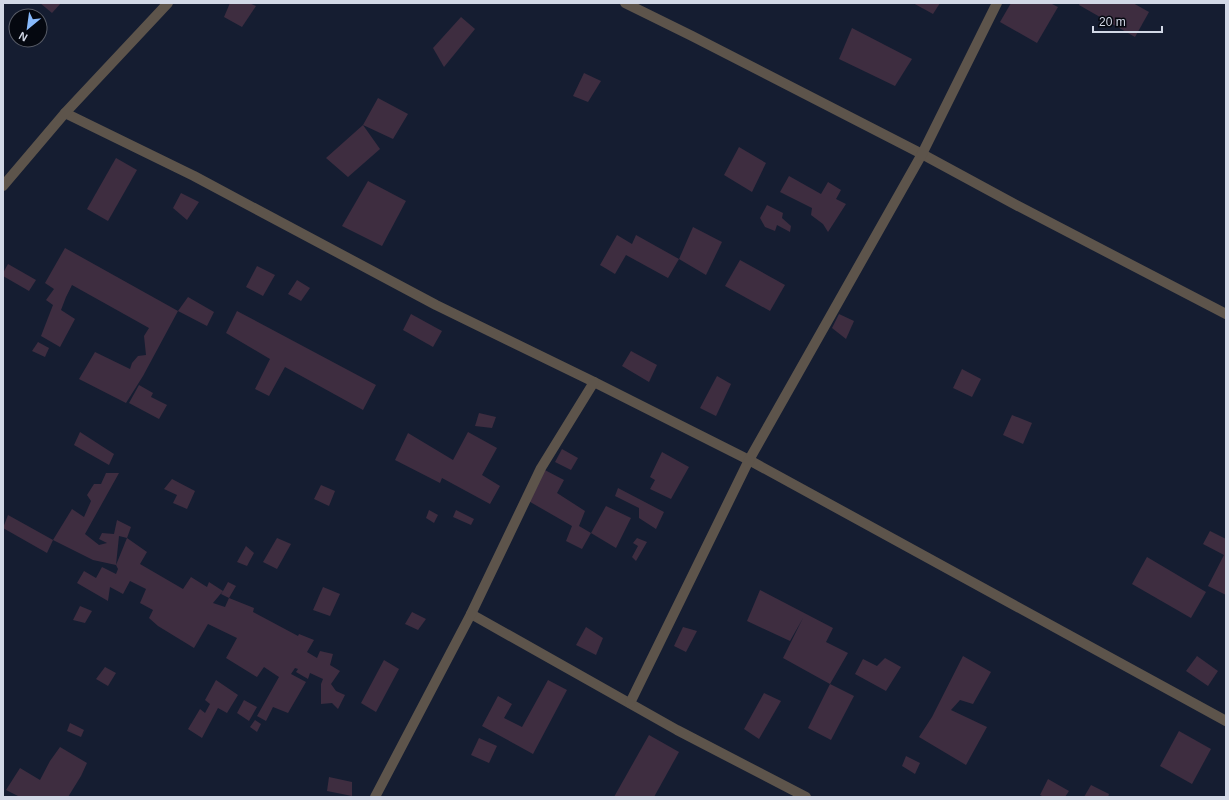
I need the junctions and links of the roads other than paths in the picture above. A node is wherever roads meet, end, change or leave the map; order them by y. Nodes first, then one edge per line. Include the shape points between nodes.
1 (168, 3) edge
2 (625, 3) edge
3 (997, 3) edge
4 (65, 112) junction
5 (922, 154) junction
6 (3, 186) edge
7 (1226, 314) edge
8 (594, 382) junction
9 (749, 460) junction
10 (471, 614) junction
11 (630, 703) junction
12 (1226, 721) edge
13 (375, 797) edge
14 (806, 797) edge

1 - 4 street
2 - 5 street
3 - 5 street
4 - 6 street
4 - 8 street via 206,182 436,305
5 - 7 street
5 - 9 street
8 - 9 street
8 - 10 street via 541,468
9 - 11 street
9 - 12 street
10 - 11 street
10 - 13 street
11 - 14 street

